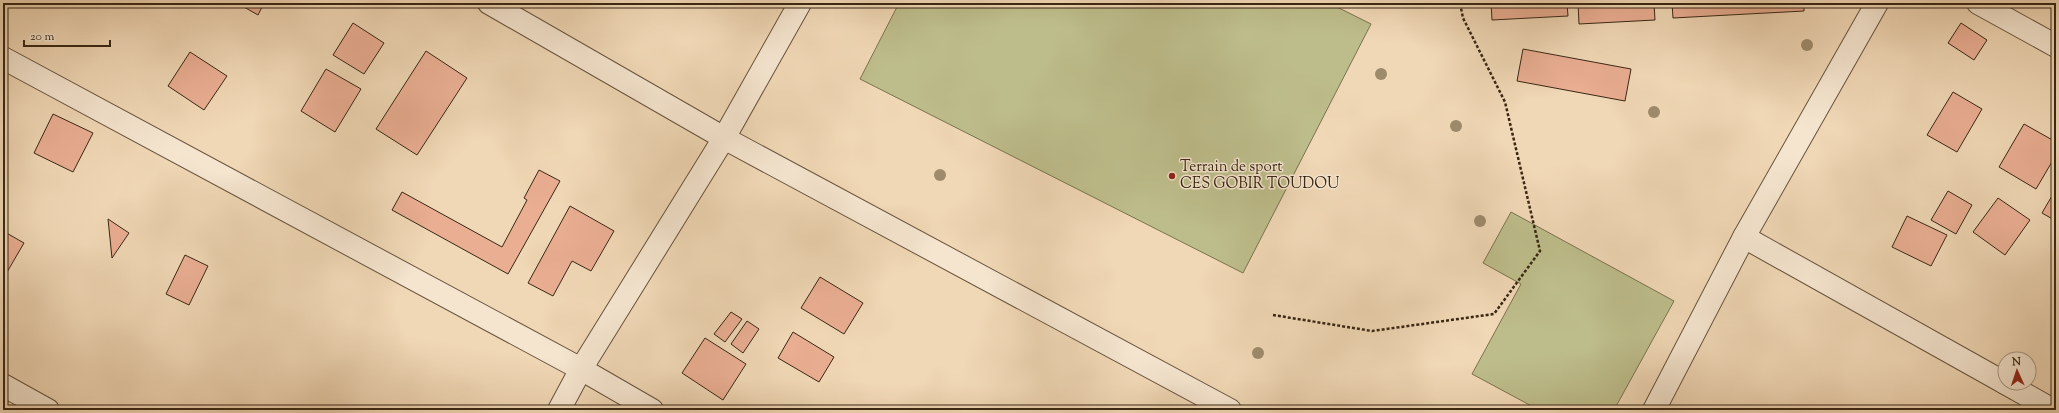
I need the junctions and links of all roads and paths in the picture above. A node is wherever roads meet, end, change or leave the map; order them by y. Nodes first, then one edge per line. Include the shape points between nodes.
1 (489, 3) edge
2 (800, 3) edge
3 (1460, 3) edge
4 (1877, 3) edge
5 (1978, 3) edge
6 (2056, 46) edge
7 (3, 58) edge
8 (724, 138) junction
9 (1744, 237) junction
10 (1273, 315) dead end
11 (581, 369) junction
12 (1997, 379) edge
13 (3, 385) edge
14 (2019, 391) edge
15 (48, 410) edge
16 (559, 410) edge
17 (652, 410) edge
18 (1230, 410) edge
19 (1654, 410) edge
20 (2053, 410) edge

1 - 8 street
2 - 8 street
3 - 10 path via 1463,18 1505,102 1540,251 1494,314 1372,331
4 - 9 street
5 - 6 street
7 - 11 street
8 - 11 street
8 - 18 street
9 - 12 street
9 - 19 street
11 - 16 street
11 - 17 street
13 - 15 street
14 - 20 street

